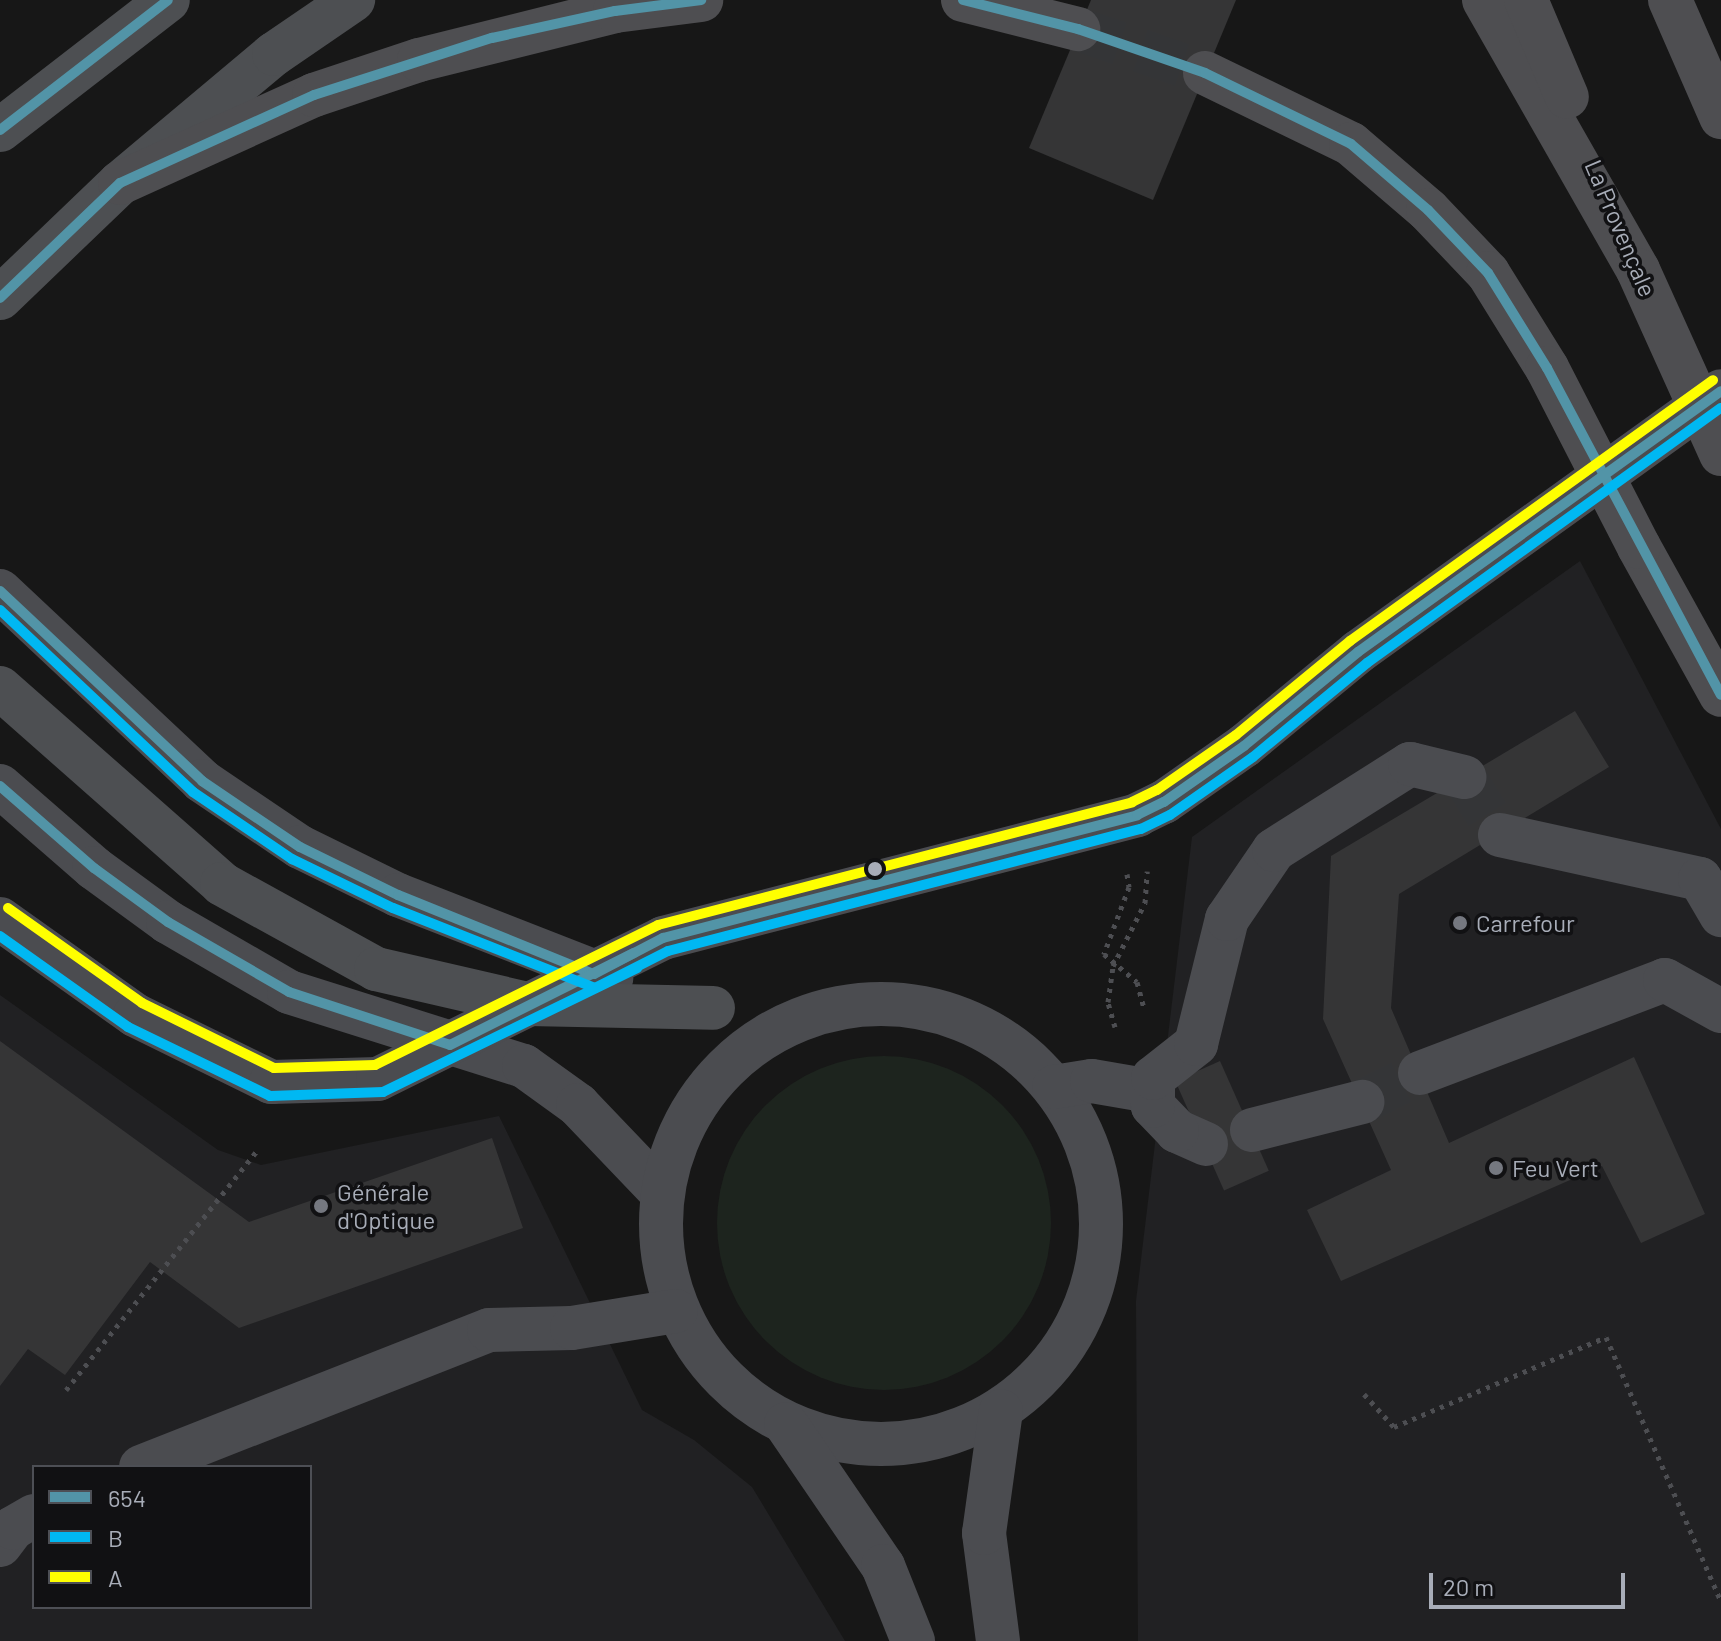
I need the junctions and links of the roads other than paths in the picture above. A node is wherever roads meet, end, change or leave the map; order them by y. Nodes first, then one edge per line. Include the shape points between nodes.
1 (168, 0) edge
2 (353, 0) edge
3 (701, 0) edge
4 (963, 0) edge
5 (1484, 0) edge
6 (1526, 0) edge
7 (1670, 0) edge
8 (1078, 29) tunnel mouth
9 (1205, 73) tunnel mouth
10 (1721, 117) edge
11 (0, 130) edge
12 (120, 183) junction
13 (1638, 270) junction
14 (0, 298) edge
15 (1721, 391) edge
16 (1721, 454) edge
17 (0, 591) edge
18 (0, 688) edge
19 (1721, 695) edge
20 (1464, 777) tunnel mouth
21 (10, 799) edge
22 (1500, 835) dead end
23 (1721, 915) edge
24 (0, 919) edge
25 (594, 974) junction
26 (528, 1004) junction
27 (713, 1008) junction
28 (1721, 1011) edge
29 (774, 1030) junction
30 (450, 1045) junction
31 (1420, 1073) tunnel mouth
32 (1054, 1087) junction
33 (1150, 1091) junction
34 (1362, 1102) tunnel mouth
35 (1252, 1130) dead end
36 (1206, 1144) dead end
37 (661, 1192) junction
38 (676, 1311) junction
39 (1001, 1411) junction
40 (786, 1424) junction
41 (146, 1465) edge
42 (32, 1517) edge
43 (0, 1545) edge
44 (913, 1641) edge
45 (998, 1641) edge

1 - 11 main road
2 - 12 main road via 274,54
3 - 12 highway via 615,11 419,60 314,95
4 - 8 highway
5 - 13 highway
6 - 13 highway, La Provençale
7 - 10 highway
9 - 19 highway, bridge via 1351,144 1428,210 1488,273 1547,368
12 - 14 main road
13 - 16 highway, La Provençale, bridge
15 - 25 street via 1358,652 1244,746 1137,815 663,938
17 - 25 street via 202,781 300,847 398,895
18 - 26 main road via 222,884 376,969
20 - 33 street via 1410,764 1274,850 1227,919 1196,1044 1153,1078
21 - 30 street via 168,922 289,992
22 - 23 street via 1700,879
24 - 30 street via 135,1015 271,1082 378,1079
25 - 26 street
25 - 27 street
26 - 27 main road
26 - 30 street
27 - 29 street
28 - 31 street via 1665,980
29 - 32 street via 815,1012 902,1003 945,1012 986,1030 1023,1055
29 - 37 street via 720,1071 682,1127
30 - 37 street via 524,1066 578,1105
32 - 33 street via 1092,1081
32 - 39 street via 1085,1140 1100,1200 1101,1239 1082,1315 1061,1352
33 - 36 street via 1153,1106 1177,1131
34 - 35 street
37 - 38 street via 661,1252
38 - 40 street via 704,1357 740,1396
38 - 41 street via 572,1328 489,1330
39 - 40 street via 950,1435 895,1446 839,1442
39 - 45 street via 984,1533
40 - 44 street via 883,1566
42 - 43 street via 13,1528

